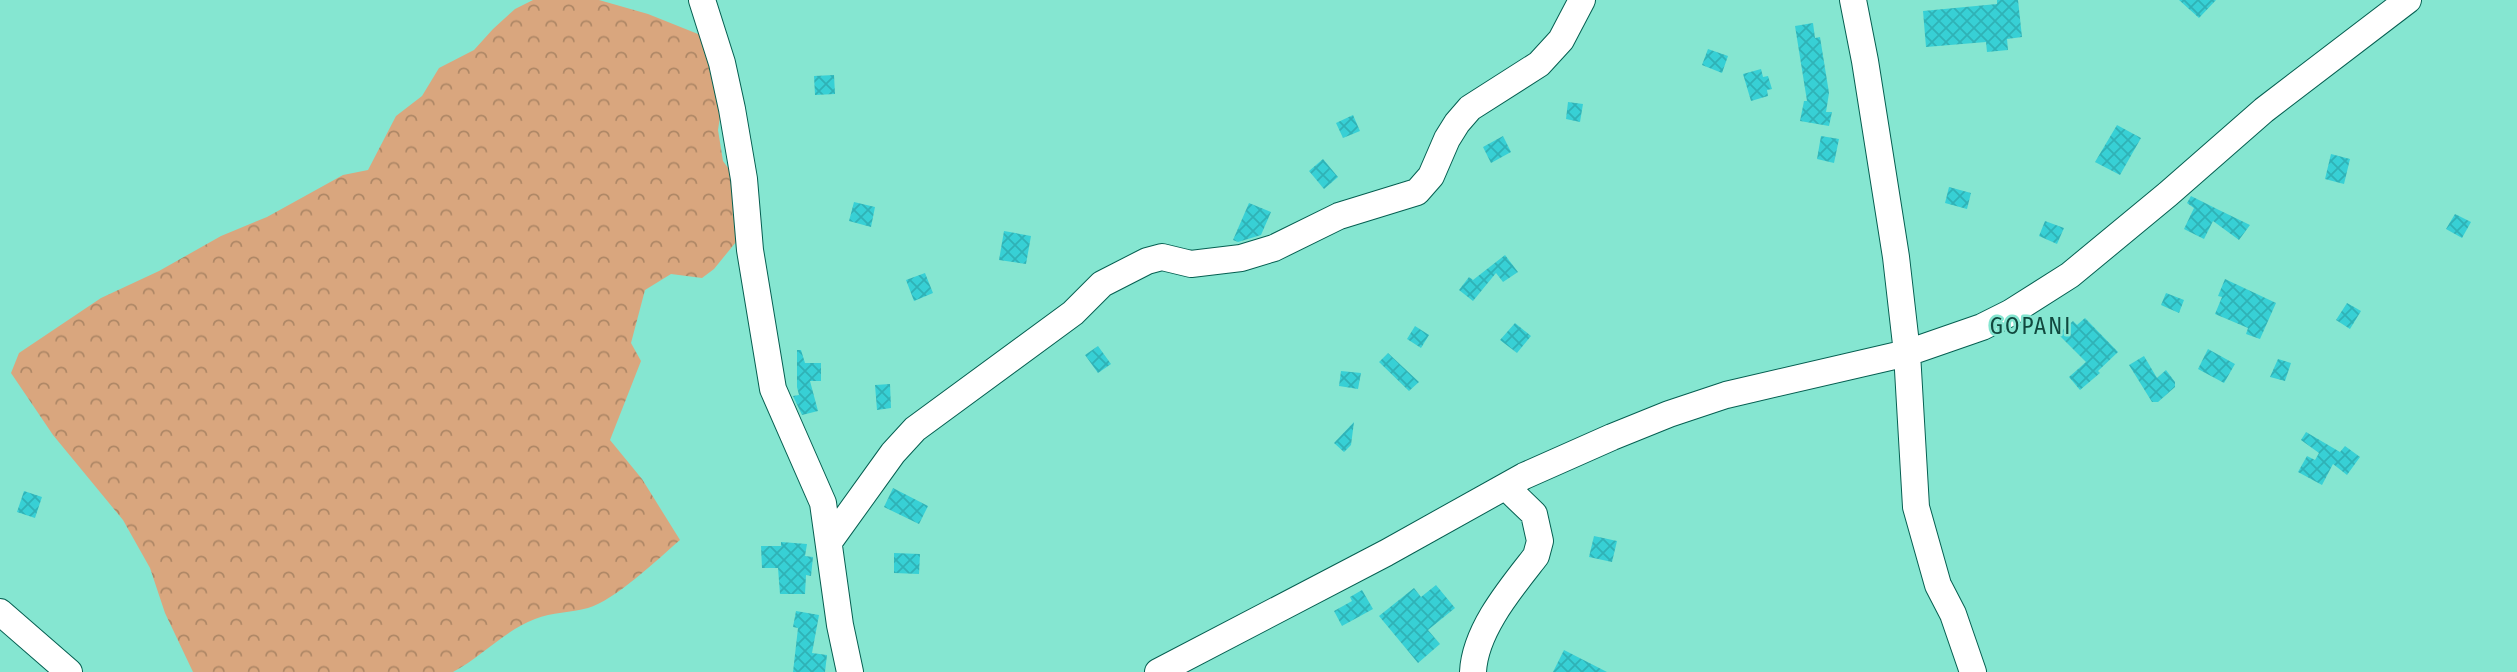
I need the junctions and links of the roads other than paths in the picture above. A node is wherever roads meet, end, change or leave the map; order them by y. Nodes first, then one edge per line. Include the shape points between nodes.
1 (702, 0) edge
2 (1583, 0) edge
3 (1853, 0) edge
4 (2408, 0) edge
5 (1907, 353) junction
6 (1506, 487) junction
7 (829, 542) junction
8 (0, 612) edge
9 (69, 672) edge
10 (850, 672) edge
11 (1158, 672) edge
12 (1473, 672) edge
13 (1973, 672) edge

1 - 7 street via 732,109 773,389 823,503
2 - 7 street via 1561,40 1539,64 1470,108 1417,192 1339,216 1249,256 1191,264 1156,258 1102,284 1073,313 915,429
3 - 5 street via 1896,257
4 - 5 street via 2264,110 2070,275 1982,327
5 - 6 street via 1669,414
5 - 13 street via 1916,508 1938,585
6 - 11 street
6 - 12 street via 1534,513 1540,547 1492,615
7 - 10 street
8 - 9 street

